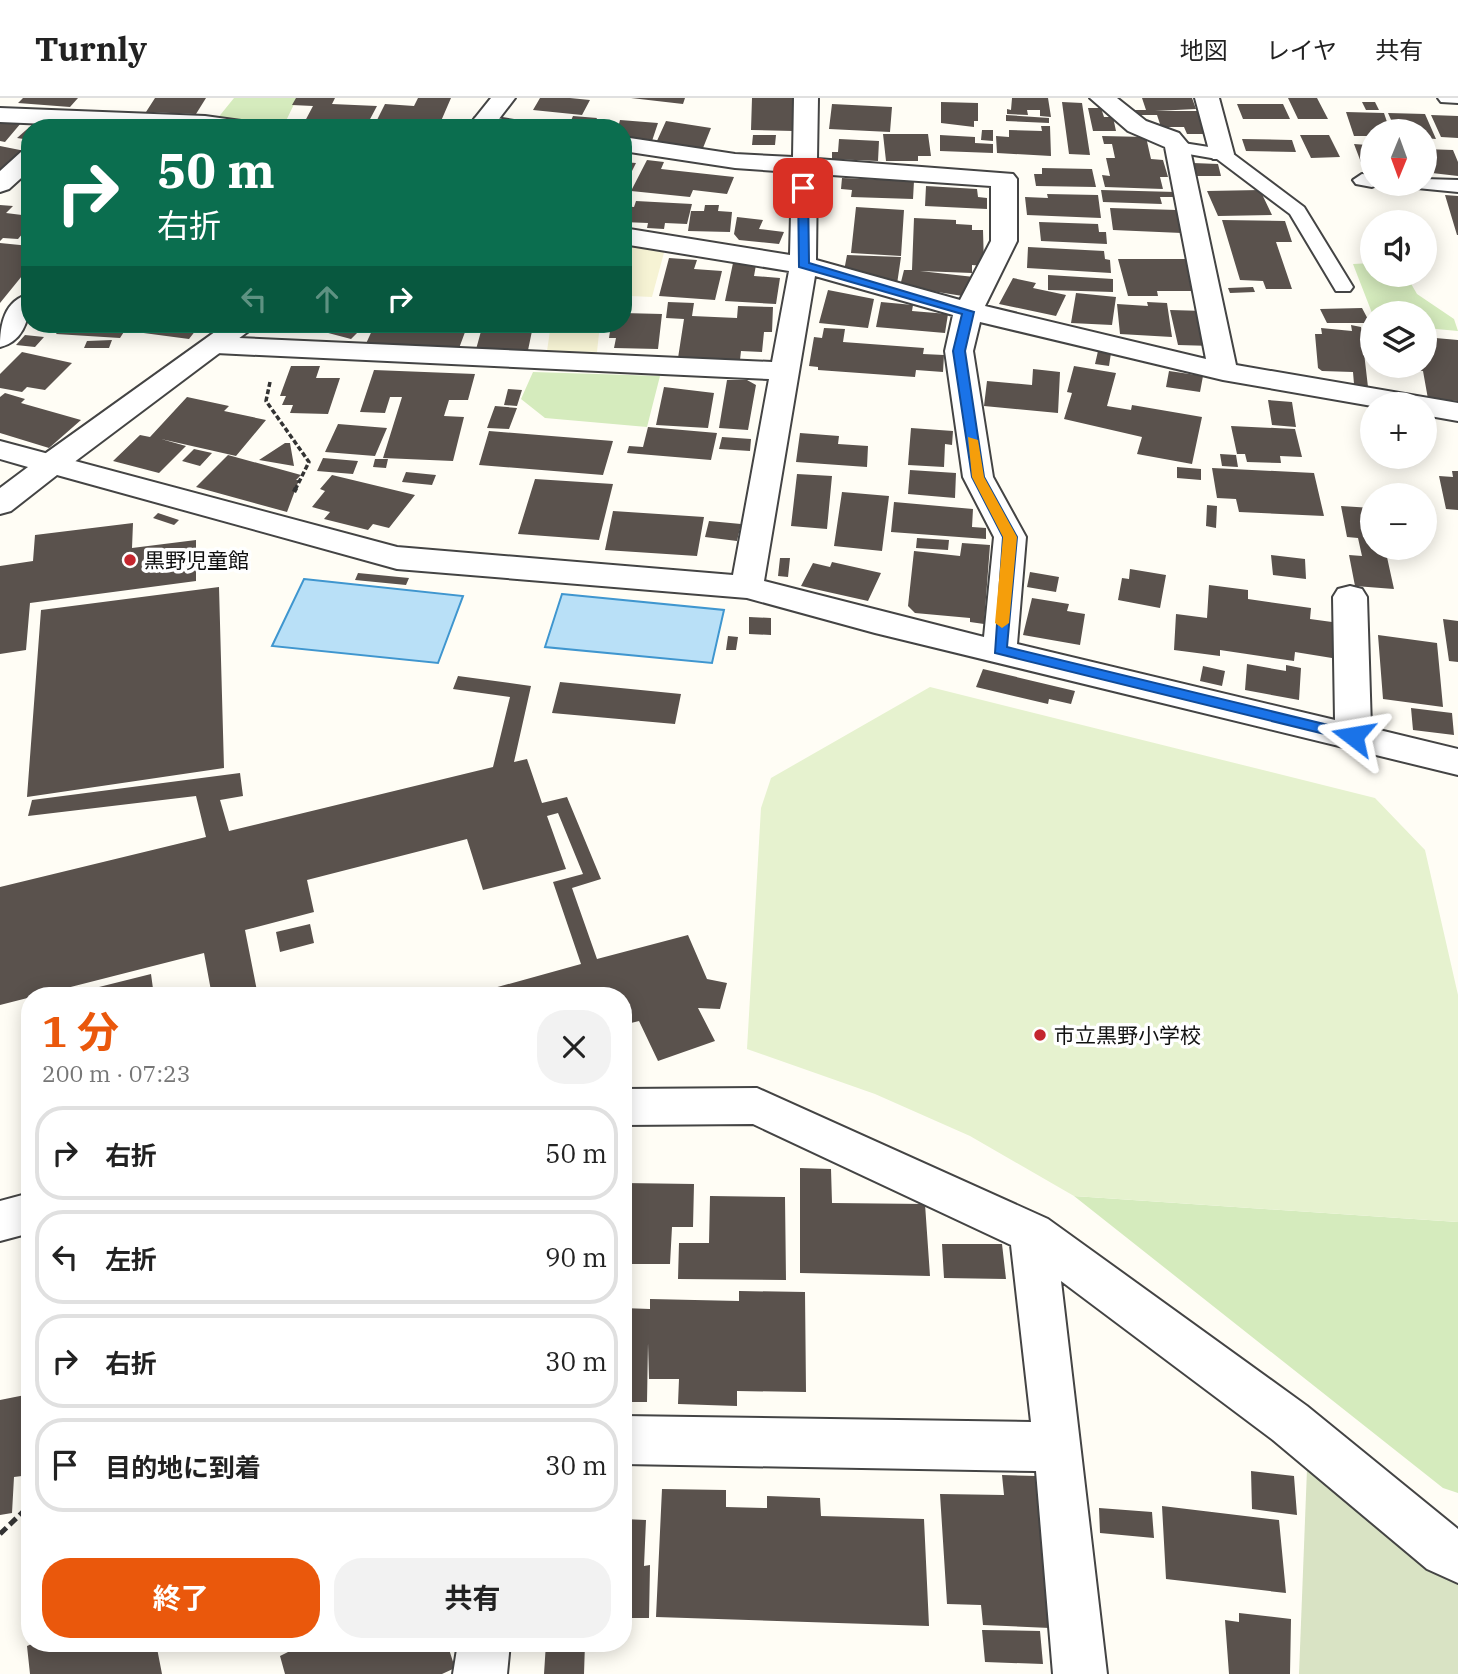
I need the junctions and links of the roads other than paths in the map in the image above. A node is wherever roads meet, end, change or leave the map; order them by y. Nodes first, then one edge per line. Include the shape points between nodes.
1 (89, 98) edge
2 (225, 98) edge
3 (503, 98) edge
4 (806, 98) edge
5 (1102, 98) edge
6 (1207, 98) edge
7 (1447, 98) edge
8 (1458, 98) edge
9 (0, 115) edge
10 (30, 119) edge
11 (71, 119) edge
12 (208, 119) edge
13 (486, 119) edge
14 (632, 145) edge
15 (1177, 147) junction
16 (1222, 154) junction
17 (21, 165) edge
18 (803, 165) junction
19 (1, 182) edge
20 (21, 184) edge
21 (1437, 185) edge
22 (1458, 186) edge
23 (632, 237) edge
24 (803, 265) junction
25 (1343, 287) dead end
26 (968, 312) junction
27 (21, 313) edge
28 (232, 333) edge
29 (0, 339) edge
30 (216, 345) junction
31 (782, 371) junction
32 (1223, 372) junction
33 (1360, 395) edge
34 (1437, 408) edge
35 (1458, 412) edge
36 (0, 450) edge
37 (50, 465) junction
38 (0, 504) edge
39 (747, 587) junction
40 (1350, 597) dead end
41 (1000, 650) junction
42 (1353, 736) junction
43 (1458, 762) edge
44 (632, 1107) edge
45 (21, 1215) edge
46 (0, 1221) edge
47 (1032, 1233) junction
48 (632, 1440) edge
49 (1058, 1447) junction
50 (1458, 1557) edge
51 (483, 1652) edge
52 (480, 1674) edge
53 (1080, 1674) edge

1 - 11 street
2 - 12 street
3 - 13 street
4 - 18 street
5 - 15 street via 1137,126 1170,138
6 - 16 street
7 - 8 lane
9 - 10 street
14 - 18 street via 734,161
15 - 16 lane
15 - 32 street
16 - 25 lane via 1297,211
17 - 19 street
18 - 24 street
18 - 26 street via 1004,179 1004,241
19 - 20 street
21 - 22 lane
23 - 24 street
24 - 26 street
24 - 31 street
26 - 32 street
26 - 41 street via 959,351 978,477 1010,537
27 - 29 street
28 - 30 street
30 - 31 street
30 - 37 street
31 - 39 street
32 - 33 street
34 - 35 street
36 - 37 street
37 - 38 street
37 - 39 street via 397,558
39 - 41 street
40 - 42 street
41 - 42 street
42 - 43 street
44 - 47 street via 757,1106
45 - 46 street
47 - 49 street
47 - 50 street via 1290,1423
48 - 49 street
49 - 53 street
51 - 52 street

